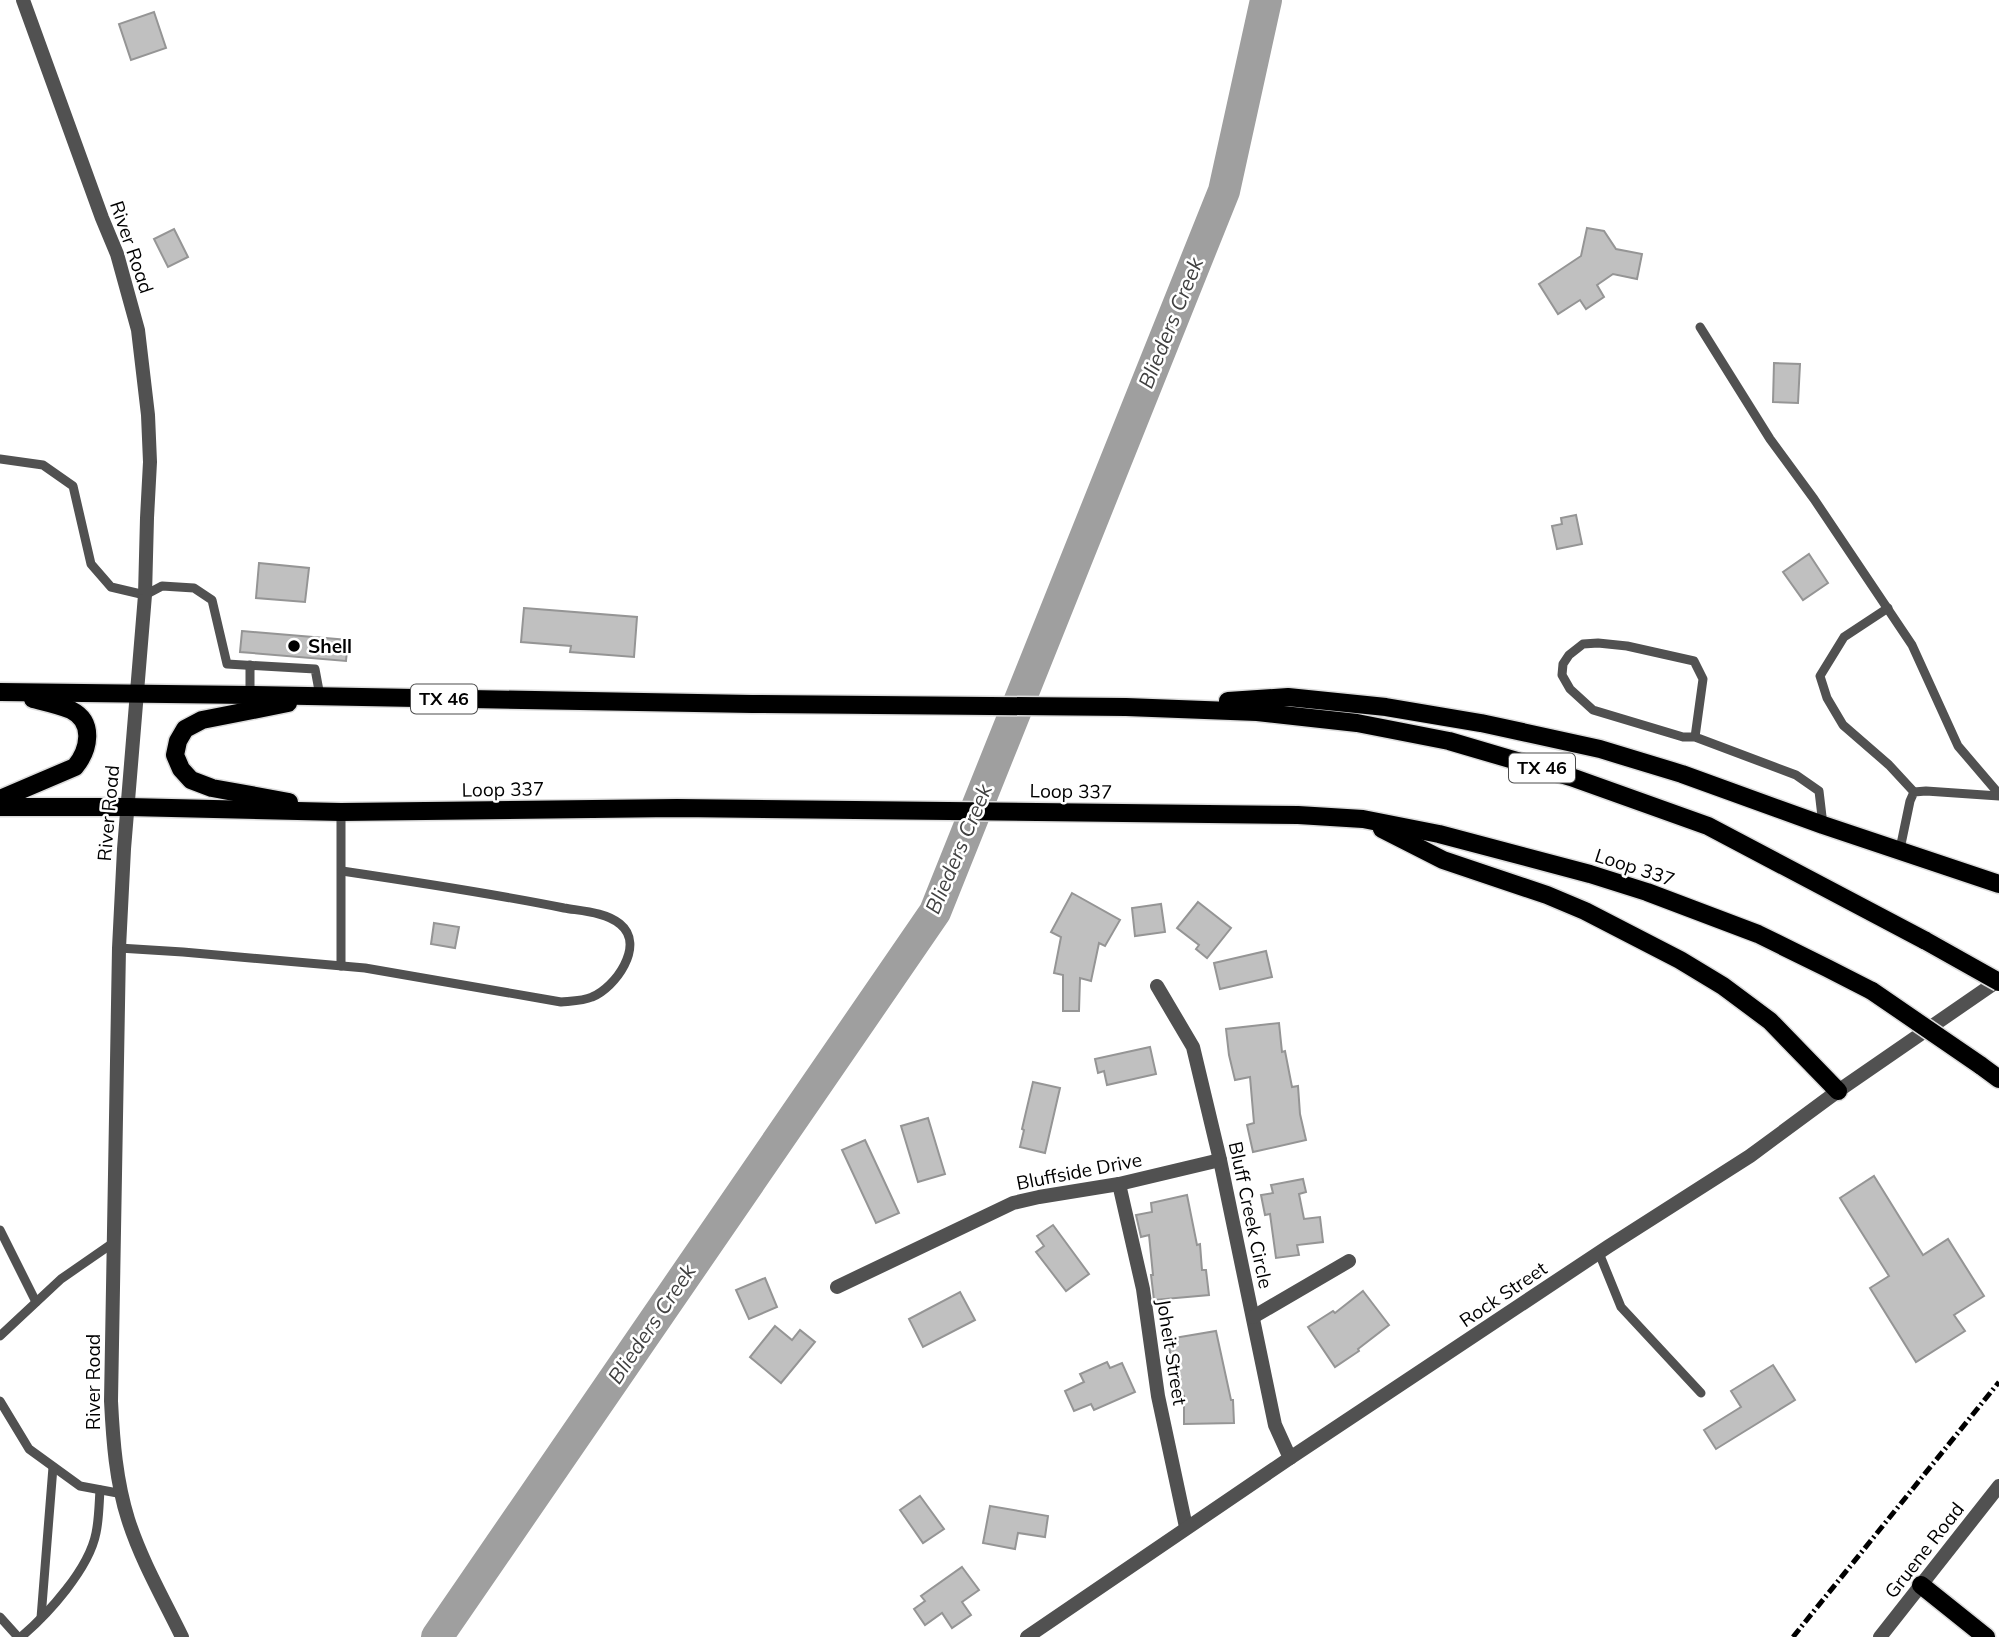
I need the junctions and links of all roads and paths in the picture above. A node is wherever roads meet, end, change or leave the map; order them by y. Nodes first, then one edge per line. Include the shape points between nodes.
1 (23, 0) edge
2 (1700, 327) dead end
3 (0, 459) edge
4 (145, 595) junction
5 (1888, 608) junction
6 (250, 666) junction
7 (5, 692) edge
8 (137, 693) junction
9 (250, 695) junction
10 (320, 696) junction
11 (1126, 708) junction
12 (1695, 737) junction
13 (1914, 792) junction
14 (1999, 795) edge
15 (0, 799) edge
16 (0, 807) edge
17 (129, 807) junction
18 (341, 812) junction
19 (1363, 819) junction
20 (1822, 825) junction
21 (1900, 849) junction
22 (342, 871) junction
23 (1999, 884) edge
24 (119, 948) junction
25 (341, 966) junction
26 (1999, 981) edge
27 (1157, 986) dead end
28 (1999, 1079) edge
29 (1838, 1091) junction
30 (1220, 1160) junction
31 (1119, 1184) junction
32 (0, 1230) edge
33 (113, 1243) junction
34 (1599, 1253) junction
35 (1349, 1261) dead end
36 (837, 1287) dead end
37 (36, 1302) junction
38 (1253, 1317) junction
39 (0, 1336) edge
40 (1701, 1393) dead end
41 (0, 1401) edge
42 (1290, 1458) junction
43 (53, 1467) junction
44 (1999, 1486) edge
45 (100, 1490) junction
46 (122, 1494) junction
47 (1186, 1527) junction
48 (1921, 1586) junction
49 (0, 1617) edge
50 (41, 1620) junction
51 (20, 1637) edge
52 (182, 1637) edge
53 (1027, 1637) edge
54 (1880, 1637) edge
55 (1986, 1637) edge

1 - 4 street, River Road via 117,254 138,330 150,462
2 - 5 lane via 1770,439
3 - 4 lane via 43,465 73,486 91,564 111,587
4 - 6 lane via 162,586 194,588 212,600 227,664
4 - 8 street, River Road
5 - 13 lane via 1844,637 1820,676 1843,725
5 - 14 lane via 1912,645 1958,746
6 - 9 lane
6 - 10 lane via 315,669
7 - 8 main road, TX 46
7 - 15 main road via 71,710 82,718 88,732 87,747 75,767
8 - 9 main road, TX 46
8 - 17 street, River Road
9 - 10 main road, TX 46
10 - 11 main road, TX 46
10 - 18 main road via 202,720 185,729 175,755 191,780 212,788
11 - 20 main road via 1288,697 1399,709 1600,749
11 - 26 main road, TX 46, bridge via 1257,712 1357,723 1449,741 1571,777 1708,826
12 - 12 lane via 1703,679 1694,661 1598,642 1583,644 1563,664 1562,675 1570,689 1592,710
12 - 20 lane via 1796,775 1819,791
13 - 14 lane
13 - 21 lane
16 - 17 main road, Loop 337
17 - 18 main road, Loop 337
17 - 24 street, River Road
18 - 19 main road, Loop 337 via 677,808
18 - 22 lane
19 - 28 main road, Loop 337, bridge via 1590,874 1758,934 1872,991
19 - 29 main road via 1443,860 1585,911 1680,960 1770,1021
20 - 21 main road
21 - 23 main road
22 - 25 lane
22 - 25 lane via 604,916 626,930 629,943 619,975 606,989 575,1001
24 - 25 lane
24 - 33 street, River Road
26 - 29 street, Rock Street
27 - 30 street, Bluff Creek Circle via 1193,1046
29 - 34 street, Rock Street via 1750,1156
30 - 31 street, Bluffside Drive
30 - 38 street, Bluff Creek Circle
31 - 36 street, Bluffside Drive via 1013,1203
31 - 47 street, Joheit Street
32 - 37 lane
33 - 37 lane
33 - 46 street, River Road via 111,1401
34 - 40 lane via 1621,1307
34 - 42 street, Rock Street
35 - 38 street
37 - 39 lane
38 - 42 street, Bluff Creek Circle via 1275,1425
41 - 43 lane via 29,1449
42 - 47 street, Rock Street
43 - 45 lane via 79,1486
43 - 50 lane
44 - 48 street, Gruene Road
45 - 46 lane
45 - 50 lane via 96,1535 79,1573
46 - 52 street, River Road via 138,1547
47 - 53 street, Rock Street
48 - 54 street, Gruene Road
48 - 55 main road
49 - 51 lane
50 - 51 lane

